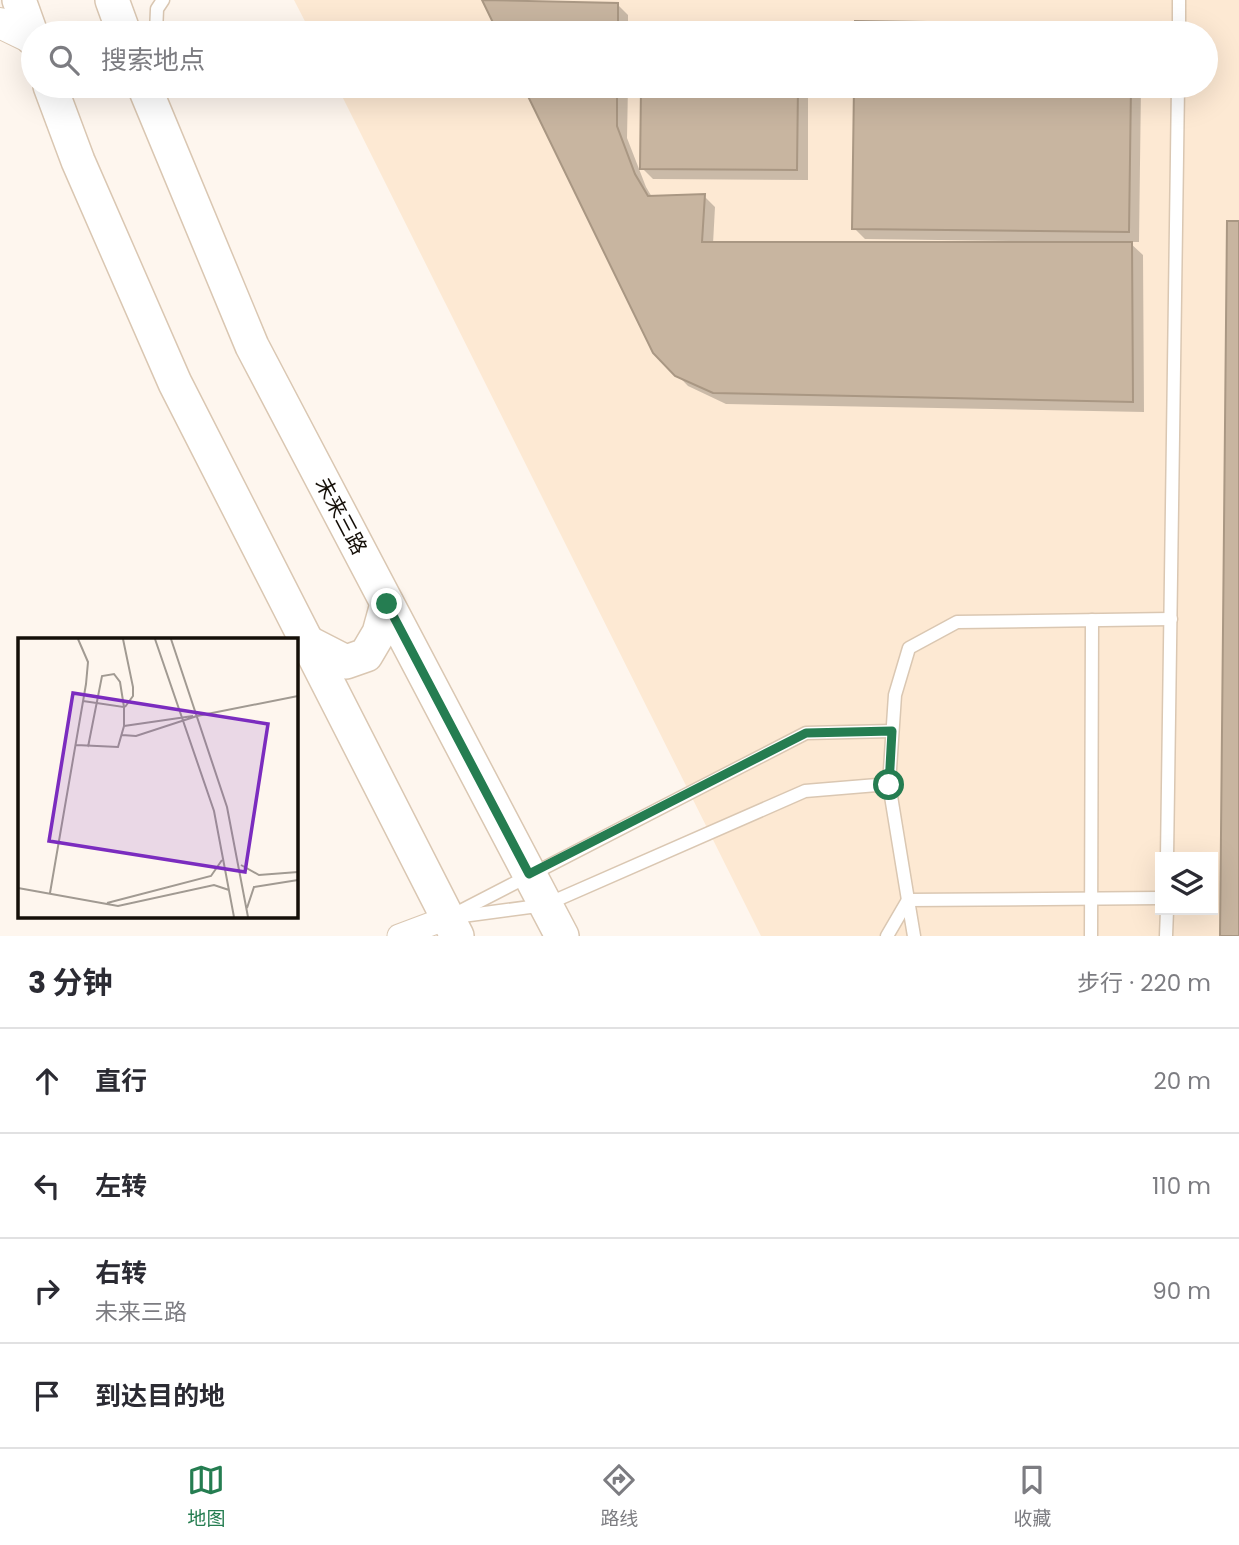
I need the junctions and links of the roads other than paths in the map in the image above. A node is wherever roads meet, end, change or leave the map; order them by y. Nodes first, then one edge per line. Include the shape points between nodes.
1 (19, 0) edge
2 (112, 0) edge
3 (163, 0) edge
4 (1179, 0) edge
5 (27, 21) edge
6 (120, 21) edge
7 (156, 21) edge
8 (1178, 21) edge
9 (0, 23) edge
10 (21, 33) edge
11 (54, 98) edge
12 (152, 98) edge
13 (1178, 98) edge
14 (387, 604) junction
15 (1171, 619) junction
16 (1092, 620) junction
17 (307, 642) junction
18 (892, 731) junction
19 (889, 785) junction
20 (1167, 852) edge
21 (529, 874) junction
22 (1090, 898) junction
23 (1155, 898) edge
24 (908, 900) junction
25 (545, 905) junction
26 (1167, 915) edge
27 (452, 927) edge
28 (399, 936) edge
29 (562, 936) edge
30 (887, 936) edge
31 (914, 936) edge
32 (1091, 936) edge
33 (1166, 936) edge

1 - 5 main road
2 - 6 main road
3 - 7 lane
4 - 8 lane
9 - 10 street
11 - 17 main road via 175,383
12 - 14 main road, 未来三路 via 252,346
13 - 15 lane
14 - 17 main road via 379,633 366,655 346,662
14 - 21 main road, 未来三路
15 - 16 lane
15 - 20 lane
16 - 18 lane via 957,622 909,648 895,695
16 - 22 lane
17 - 27 main road
18 - 19 lane
18 - 21 lane via 806,733
19 - 24 lane
19 - 25 lane via 805,791
21 - 25 main road, 未来三路
21 - 27 lane
22 - 23 lane
22 - 24 lane
22 - 32 lane
24 - 30 lane
24 - 31 lane
25 - 27 lane
25 - 29 main road, 未来三路
26 - 33 lane
27 - 28 street

